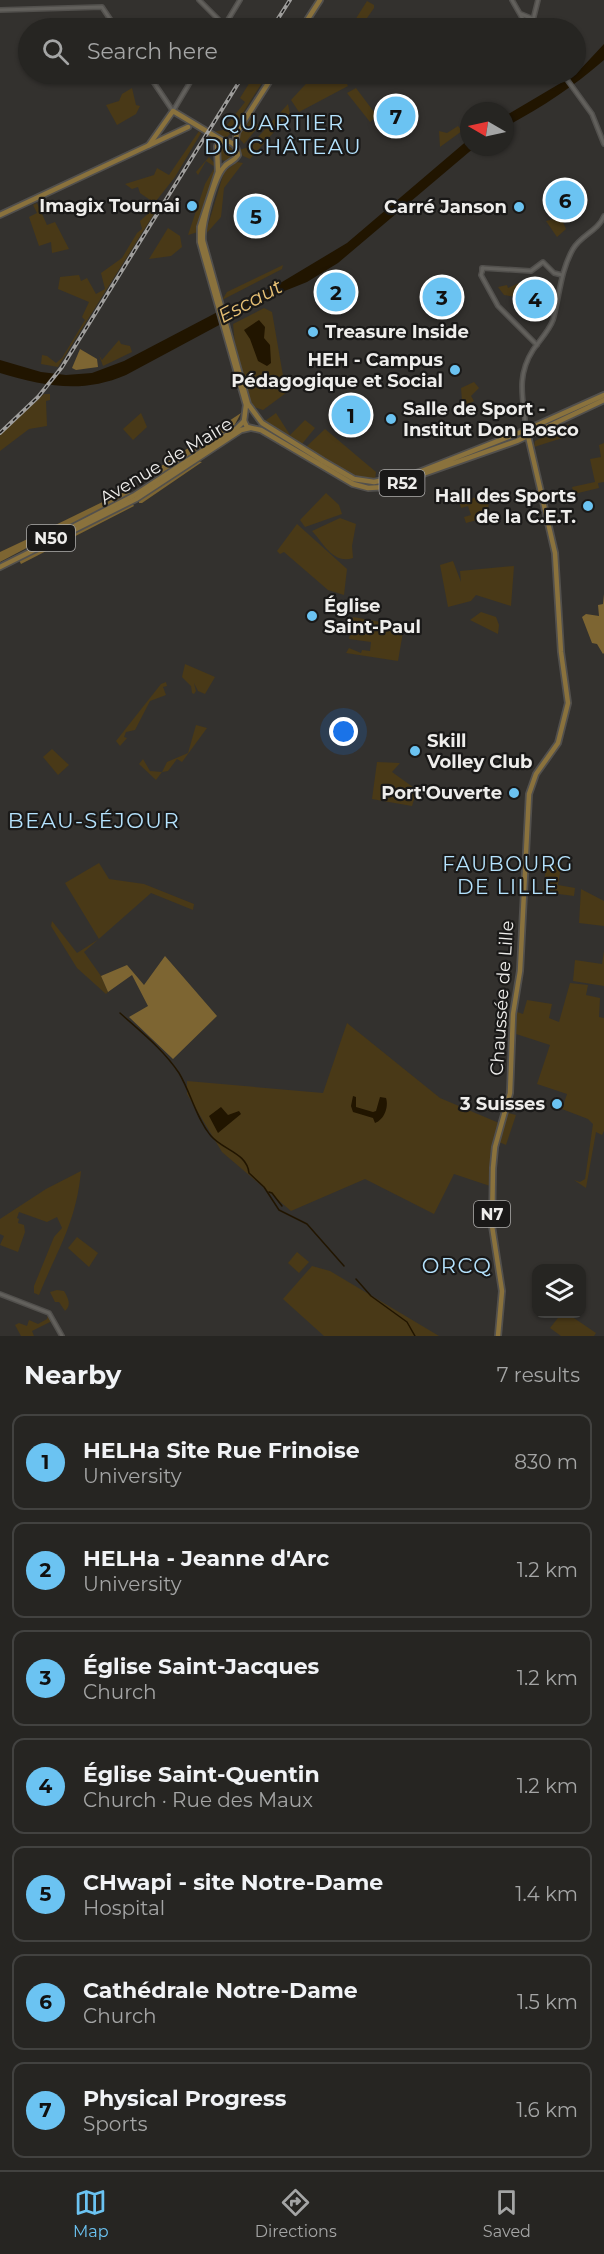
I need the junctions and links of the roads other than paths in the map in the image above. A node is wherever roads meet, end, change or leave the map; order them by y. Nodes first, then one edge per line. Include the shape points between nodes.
1 (199, 0) edge
2 (240, 0) edge
3 (318, 0) edge
4 (512, 0) edge
5 (538, 0) edge
6 (0, 10) edge
7 (109, 18) edge
8 (216, 18) edge
9 (229, 18) edge
10 (306, 18) edge
11 (527, 18) edge
12 (530, 18) edge
13 (155, 84) edge
14 (189, 84) edge
15 (266, 84) edge
16 (267, 84) edge
17 (571, 84) edge
18 (173, 111) junction
19 (189, 124) junction
20 (602, 133) edge
21 (155, 140) junction
22 (225, 141) junction
23 (235, 144) junction
24 (604, 144) edge
25 (217, 146) junction
26 (218, 160) junction
27 (228, 164) junction
28 (0, 215) edge
29 (604, 216) edge
30 (562, 275) junction
31 (218, 300) junction
32 (227, 333) junction
33 (537, 345) junction
34 (604, 395) edge
35 (604, 400) edge
36 (246, 405) junction
37 (253, 412) junction
38 (245, 419) junction
39 (260, 420) junction
40 (252, 428) junction
41 (232, 431) junction
42 (238, 432) junction
43 (267, 433) junction
44 (527, 433) junction
45 (0, 565) edge
46 (0, 1294) edge
47 (62, 1336) edge
48 (498, 1336) edge

1 - 8 street
2 - 9 street
3 - 10 main road
4 - 11 street
5 - 12 street
6 - 7 street via 102,8
13 - 18 street
14 - 18 street
15 - 22 main road, R52
16 - 23 main road, R52 via 237,132
17 - 20 street
18 - 19 main road
18 - 21 main road
19 - 21 main road
19 - 22 main road
19 - 25 main road via 216,140
20 - 24 street
21 - 28 main road
22 - 23 main road
22 - 25 main road, R52
23 - 27 main road, R52 via 237,158
25 - 26 main road, R52
26 - 27 main road
26 - 31 main road, R52 via 218,172 199,232
27 - 31 main road, R52 via 219,177 202,233
29 - 30 street via 576,244
30 - 33 street via 551,324
30 - 33 street via 543,262 531,271 483,270 481,275 500,309
31 - 32 main road, R52
32 - 36 main road, R52
32 - 37 main road, R52
33 - 44 street via 522,376 521,400
34 - 44 main road, R52
35 - 44 main road, R52
36 - 38 main road, R52
36 - 41 main road
37 - 38 main road, Avenue de Maire
37 - 39 main road, R52
38 - 40 main road, R52
38 - 41 main road, Avenue de Maire / N50
39 - 40 main road
39 - 44 main road, R52 via 346,475 379,482 414,474
40 - 42 main road, Avenue de Maire / N50
40 - 43 main road, R52
41 - 45 main road, Avenue de Maire / N50 via 135,495
42 - 43 main road
42 - 45 main road, Avenue de Maire / N50 via 136,499
43 - 44 main road, R52 via 344,479 368,488 396,485
44 - 48 main road, Chaussée de Lille / N7 via 550,527 568,709 558,743 536,774 530,792 510,1093 493,1168 492,1226 502,1291
46 - 47 street via 49,1313

